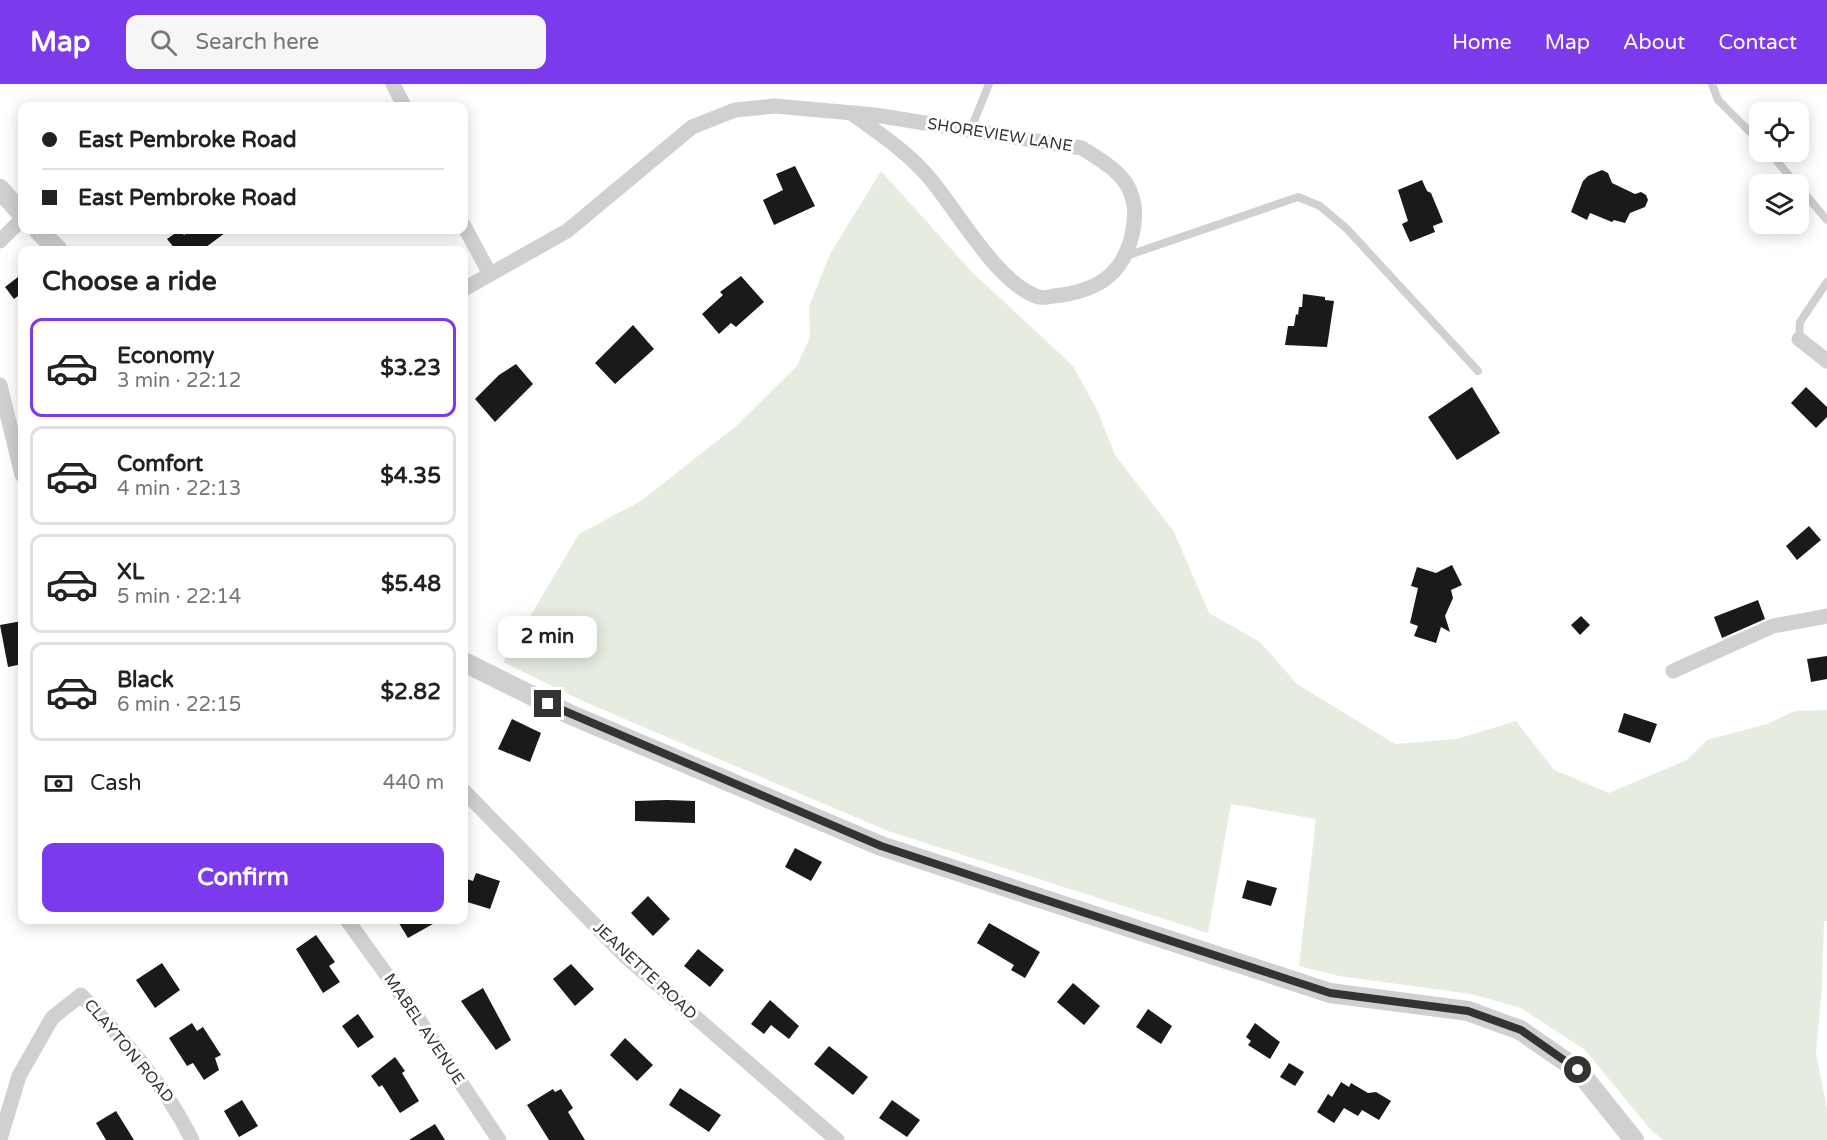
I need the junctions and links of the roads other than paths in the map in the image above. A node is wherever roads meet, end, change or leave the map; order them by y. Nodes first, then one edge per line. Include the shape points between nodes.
1 (393, 84) edge
2 (989, 84) edge
3 (1712, 84) edge
4 (402, 102) edge
5 (851, 113) junction
6 (970, 131) junction
7 (1749, 131) edge
8 (1778, 162) edge
9 (0, 189) edge
10 (18, 209) edge
11 (1827, 220) edge
12 (18, 223) edge
13 (468, 233) edge
14 (42, 234) edge
15 (0, 241) edge
16 (54, 246) edge
17 (1126, 256) junction
18 (490, 273) junction
19 (1827, 282) edge
20 (468, 287) edge
21 (1799, 339) joint
22 (1827, 361) edge
23 (1478, 371) dead end
24 (0, 385) edge
25 (18, 459) edge
26 (1827, 616) edge
27 (468, 664) edge
28 (1673, 672) dead end
29 (468, 795) edge
30 (350, 924) edge
31 (0, 1139) edge
32 (192, 1140) edge
33 (499, 1140) edge
34 (837, 1140) edge
35 (1634, 1140) edge

1 - 4 street
2 - 6 lane
3 - 7 lane via 1718,100
5 - 6 street, SHOREVIEW LANE
5 - 17 street, SHOREVIEW LANE via 926,173 985,251 1012,280 1040,297 1081,292 1107,279
5 - 18 street, SHOREVIEW LANE via 775,106 735,110 704,120 567,231
6 - 17 street, SHOREVIEW LANE via 1082,148 1110,166 1131,192 1135,215
8 - 11 lane
9 - 10 street
12 - 15 street
13 - 18 street
14 - 16 street
17 - 23 lane via 1298,197 1320,206 1347,229
18 - 20 street, SHOREVIEW LANE
19 - 21 lane via 1800,322
21 - 22 street
24 - 25 street
26 - 28 street via 1773,626
27 - 35 street via 569,714 881,846 1330,993 1468,1011 1521,1030 1578,1070
29 - 34 street, JEANETTE ROAD via 624,954
30 - 33 street, MABEL AVENUE
31 - 32 street, CLAYTON ROAD via 19,1076 35,1047 52,1018 81,995 127,1044 175,1105

